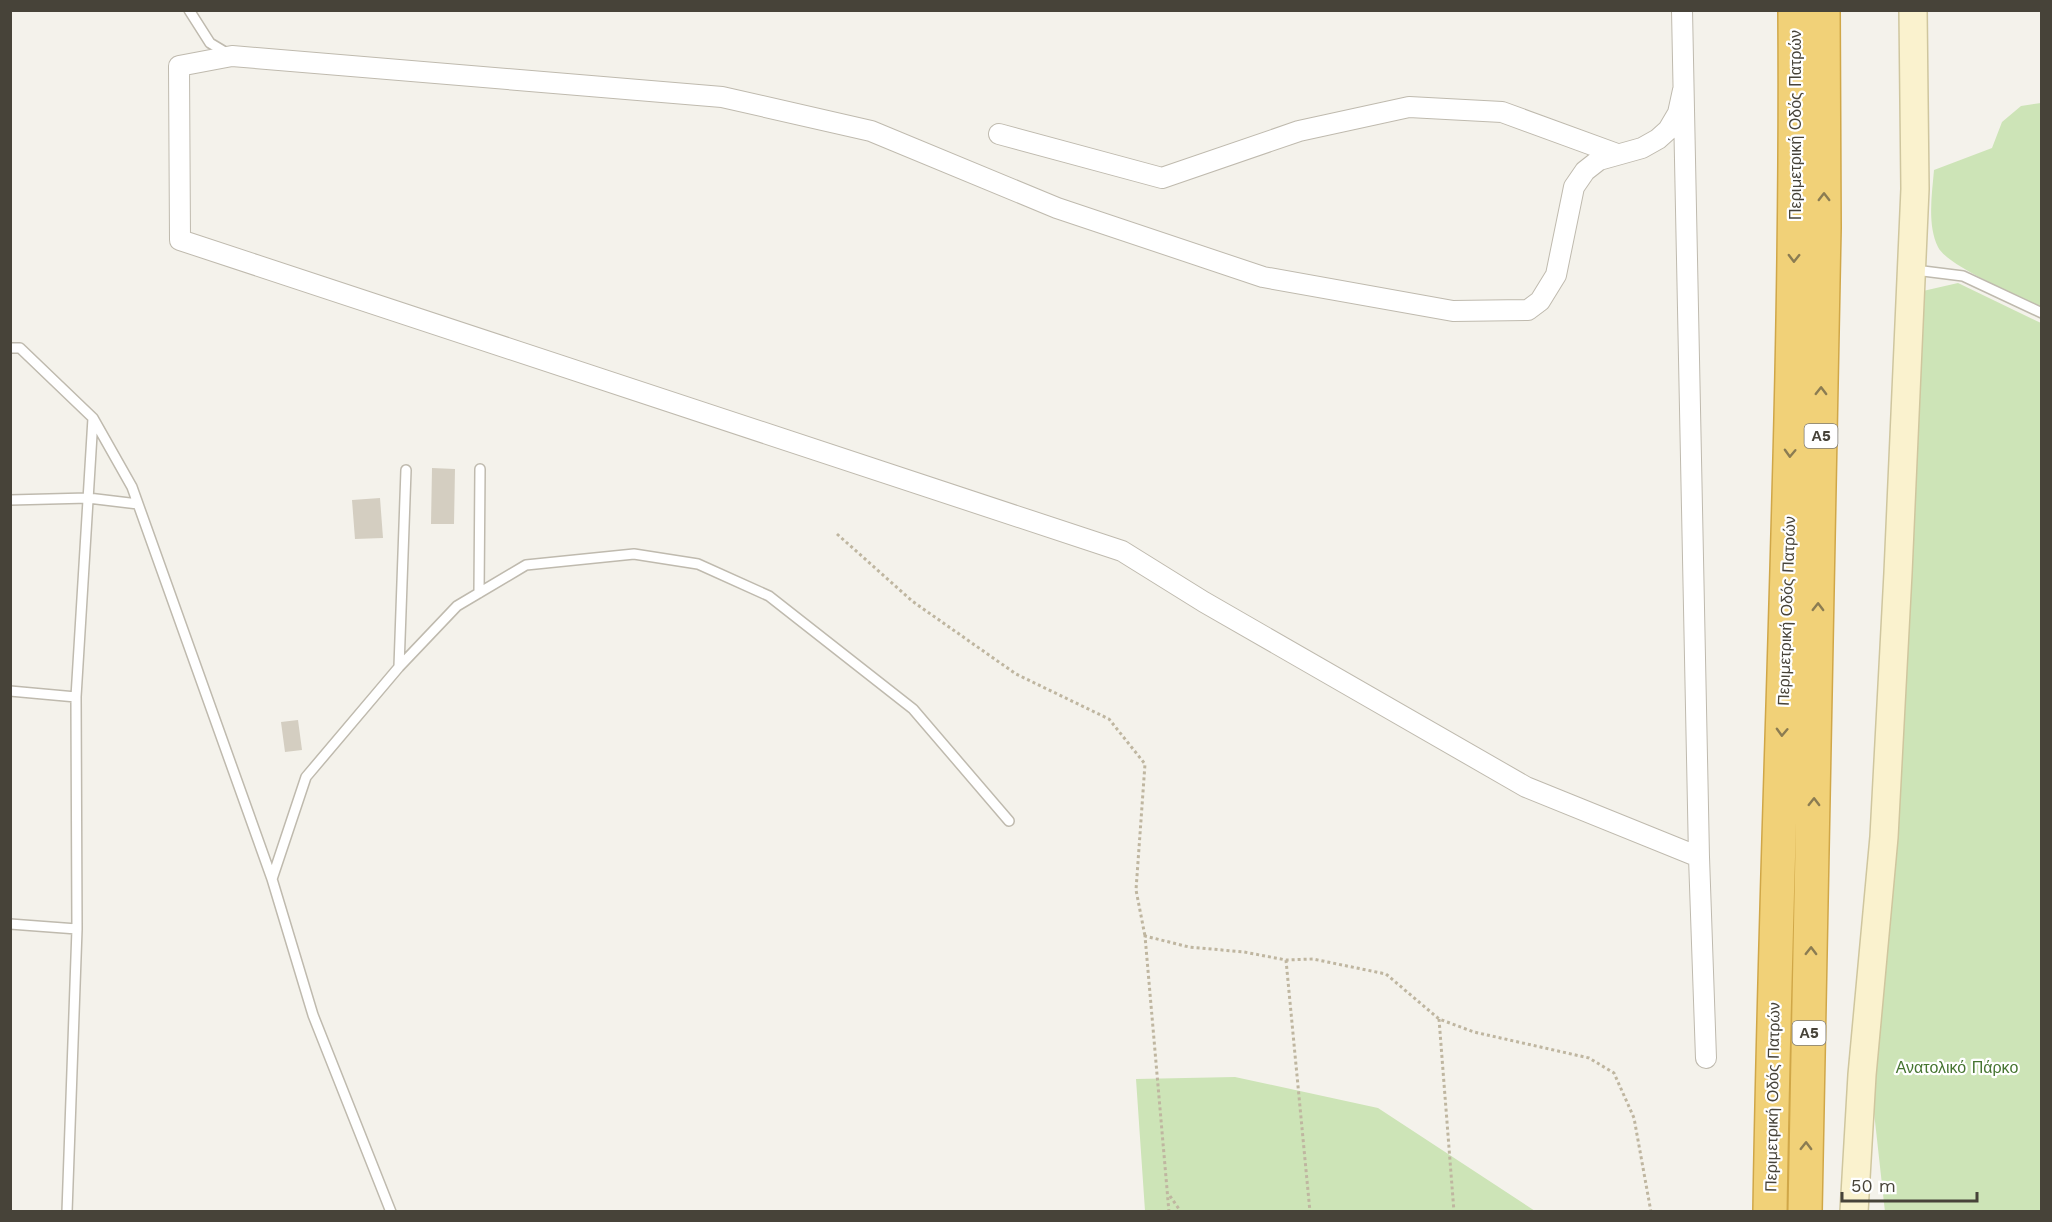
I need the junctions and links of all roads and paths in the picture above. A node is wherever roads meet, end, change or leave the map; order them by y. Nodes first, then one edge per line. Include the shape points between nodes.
1 (189, 10) edge
2 (1682, 10) edge
3 (1795, 10) edge
4 (1823, 10) edge
5 (1913, 10) edge
6 (232, 56) junction
7 (1683, 90) junction
8 (999, 135) dead end
9 (1617, 154) junction
10 (1913, 269) junction
11 (2042, 313) edge
12 (10, 348) edge
13 (93, 418) junction
14 (480, 469) dead end
15 (406, 470) dead end
16 (88, 498) junction
17 (10, 500) edge
18 (138, 504) junction
19 (837, 534) dead end
20 (479, 593) junction
21 (399, 667) junction
22 (10, 691) edge
23 (76, 697) junction
24 (1009, 821) dead end
25 (1700, 857) junction
26 (272, 879) junction
27 (10, 924) edge
28 (77, 929) junction
29 (1145, 936) junction
30 (1286, 960) junction
31 (1439, 1019) junction
32 (1706, 1058) dead end
33 (1169, 1195) junction
34 (67, 1212) edge
35 (391, 1212) edge
36 (1169, 1212) edge
37 (1181, 1212) edge
38 (1310, 1212) edge
39 (1454, 1212) edge
40 (1651, 1212) edge
41 (1770, 1212) edge
42 (1805, 1212) edge
43 (1854, 1212) edge

1 - 6 lane via 210,43
2 - 7 street
3 -> 41 highway, Περιμετρική Οδός Πατρών / Α5 via 1792,413
42 -> 4 highway, Περιμετρική Οδός Πατρών / Α5 via 1824,240
5 - 10 street
6 - 9 street via 722,97 871,131 1057,208 1263,278 1453,311 1528,310 1540,301 1556,275 1574,187 1599,160
6 - 25 street via 179,66 180,240 1122,551 1526,787
7 - 9 street via 1678,113 1668,130 1642,148
7 - 25 street
8 - 9 street via 1162,178 1299,131 1409,107 1502,112
10 - 11 lane via 1963,276
10 - 43 street via 1885,814
12 - 13 lane via 20,348
13 - 16 lane
13 - 18 lane
14 - 20 lane
15 - 21 lane
16 - 17 lane
16 - 18 lane
16 - 23 lane
18 - 26 lane
19 - 29 path via 912,601 1016,674 1109,719 1144,764 1136,890
20 - 21 lane via 457,606
20 - 24 lane via 526,565 634,554 698,564 769,596 913,709
21 - 26 lane via 306,777
22 - 23 lane
23 - 28 lane
25 - 32 street
26 - 35 lane via 313,1015
27 - 28 lane
28 - 34 lane
29 - 30 path via 1189,947 1244,951
29 - 33 path
30 - 31 path via 1313,959 1386,974
30 - 38 path
31 - 39 path
31 - 40 path via 1474,1032 1589,1058 1614,1073 1634,1118
33 - 36 path
33 - 37 path

